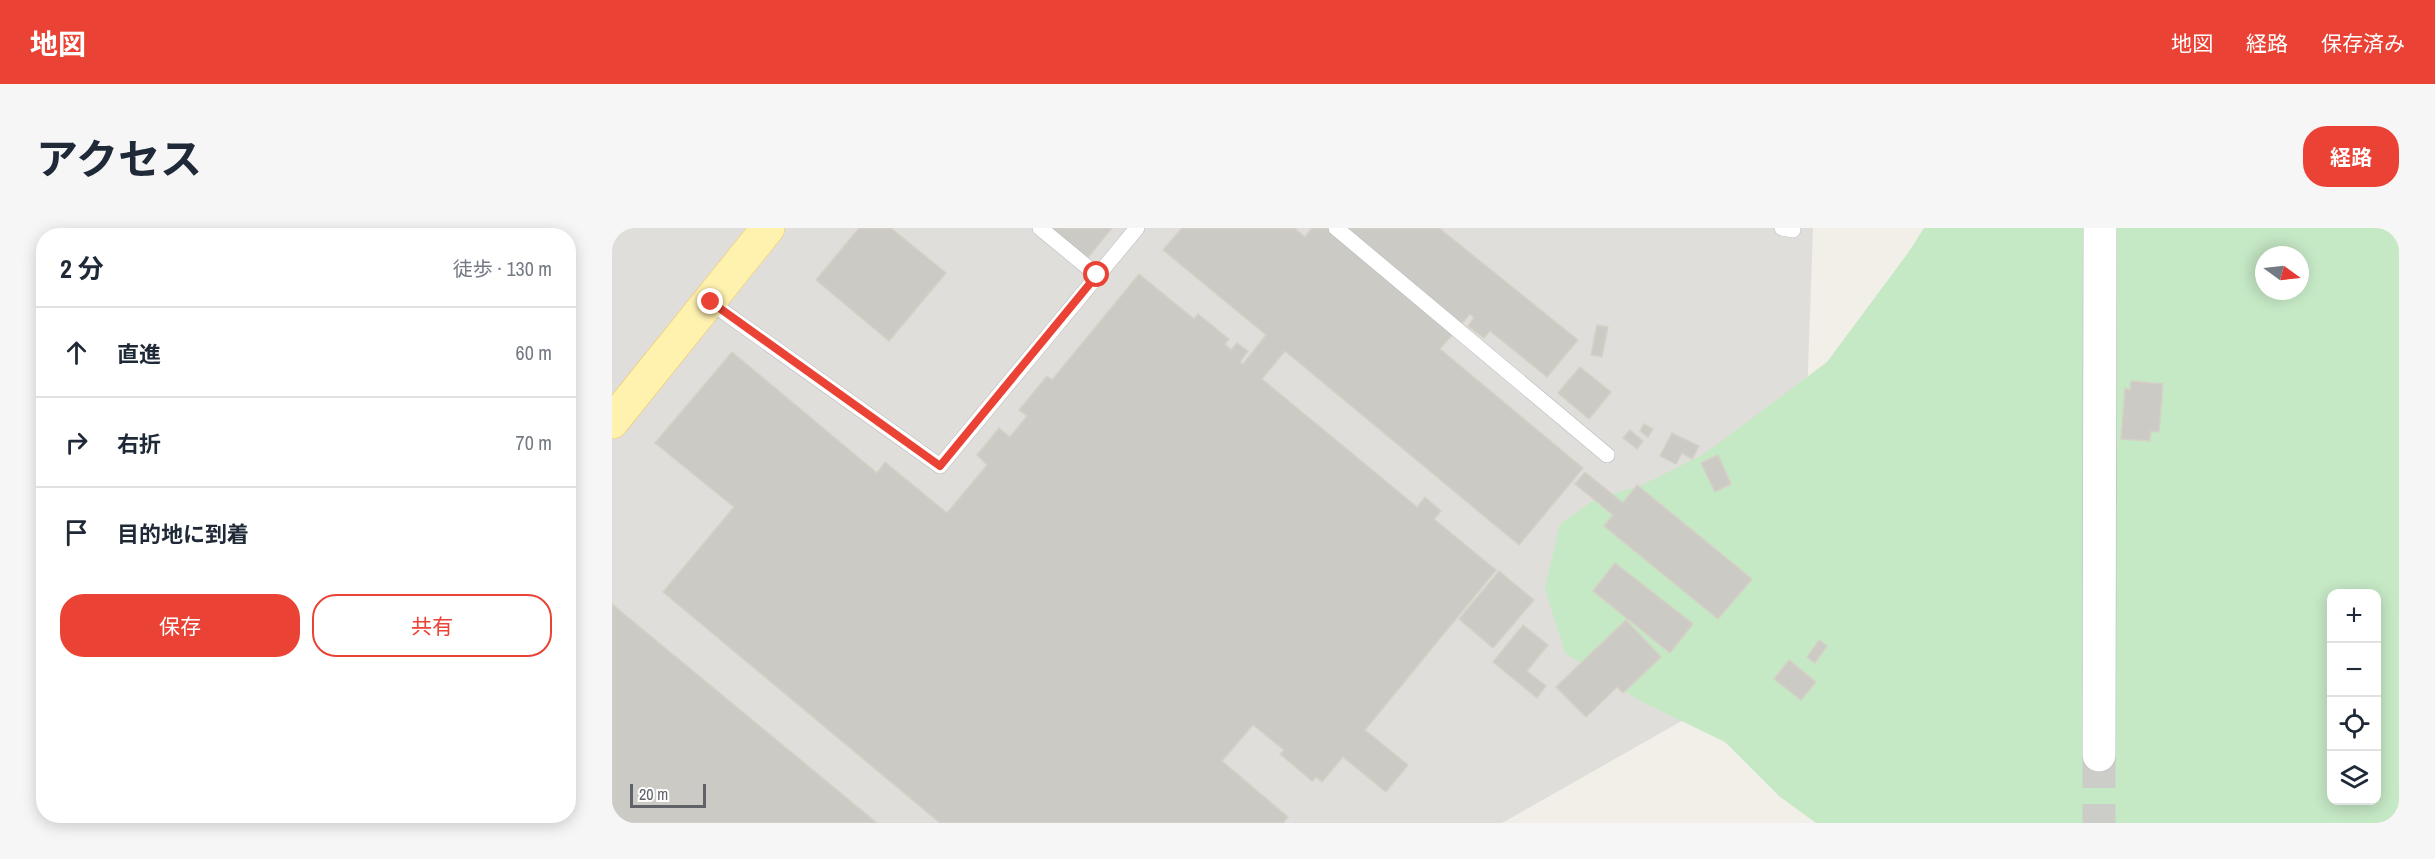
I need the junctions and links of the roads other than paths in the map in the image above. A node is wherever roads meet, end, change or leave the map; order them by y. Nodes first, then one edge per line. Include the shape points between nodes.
1 (768, 228) edge
2 (1040, 228) edge
3 (1137, 228) edge
4 (1336, 228) edge
5 (2100, 228) edge
6 (1097, 275) junction
7 (711, 302) junction
8 (612, 422) edge
9 (1607, 455) dead end
10 (2099, 755) tunnel mouth

1 - 7 main road
2 - 6 lane
3 - 6 lane
4 - 9 lane
5 - 10 street
6 - 7 lane via 940,466
7 - 8 main road

